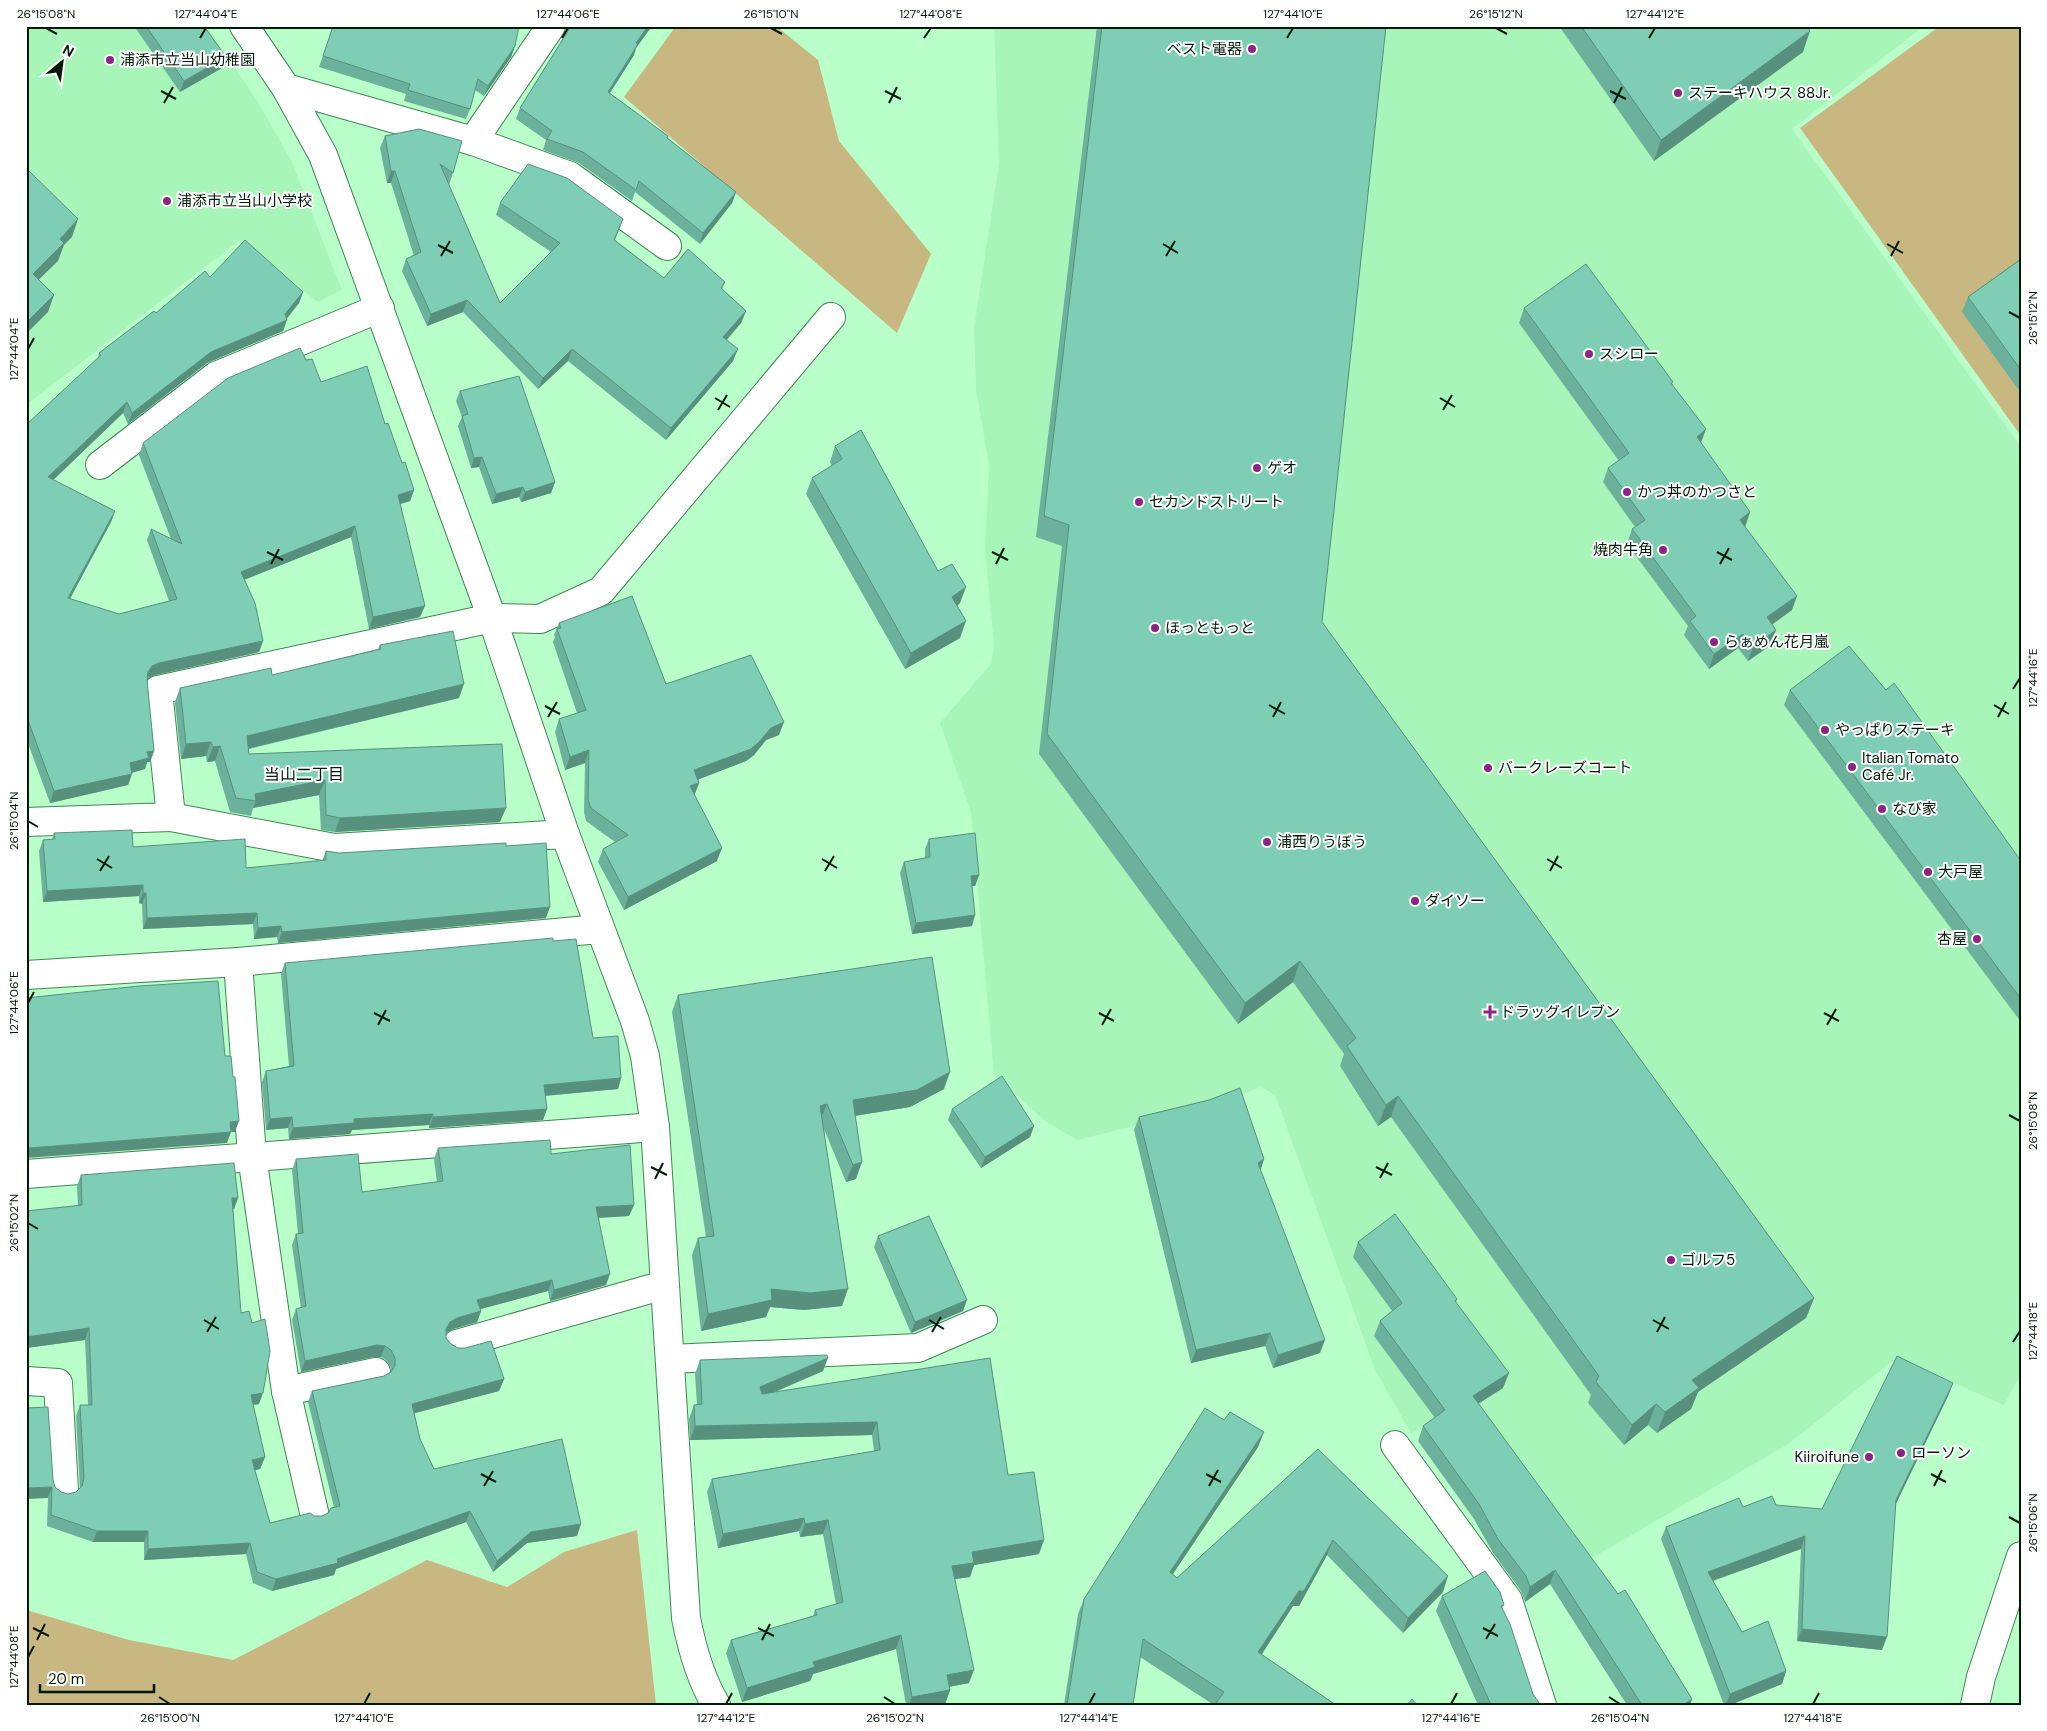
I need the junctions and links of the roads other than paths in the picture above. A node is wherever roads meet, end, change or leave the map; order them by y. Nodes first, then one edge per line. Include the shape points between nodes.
1 (244, 26) edge
2 (551, 26) edge
3 (286, 88) junction
4 (473, 141) junction
5 (668, 246) dead end
6 (380, 308) junction
7 (831, 318) dead end
8 (100, 465) dead end
9 (492, 618) junction
10 (171, 817) junction
11 (26, 822) edge
12 (564, 834) junction
13 (599, 929) junction
14 (238, 962) junction
15 (26, 970) edge
16 (27, 975) edge
17 (654, 1127) junction
18 (252, 1156) junction
19 (26, 1174) edge
20 (664, 1285) junction
21 (983, 1320) dead end
22 (457, 1344) dead end
23 (670, 1359) junction
24 (376, 1372) dead end
25 (26, 1381) edge
26 (286, 1391) junction
27 (1395, 1445) dead end
28 (64, 1490) dead end
29 (314, 1512) dead end
30 (2021, 1556) edge
31 (716, 1705) edge
32 (1542, 1705) edge
33 (1975, 1705) edge

1 - 3 street
2 - 4 street
3 - 4 street
3 - 6 street via 323,155
4 - 5 street via 570,176
6 - 8 street via 216,376
6 - 9 street
7 - 9 street via 601,591 540,619
9 - 10 street via 158,690
9 - 12 street
10 - 11 street
10 - 12 street via 334,848
12 - 13 street
13 - 14 street
13 - 17 street via 635,1021 644,1056
14 - 16 street
14 - 18 street
15 - 16 street
17 - 18 street
17 - 20 street
18 - 19 street
18 - 26 street
20 - 22 street
20 - 23 street
21 - 23 street via 918,1348
23 - 31 street via 686,1618 698,1667
24 - 26 street
25 - 28 street via 58,1383
26 - 29 street
27 - 32 street via 1508,1600
30 - 33 street

